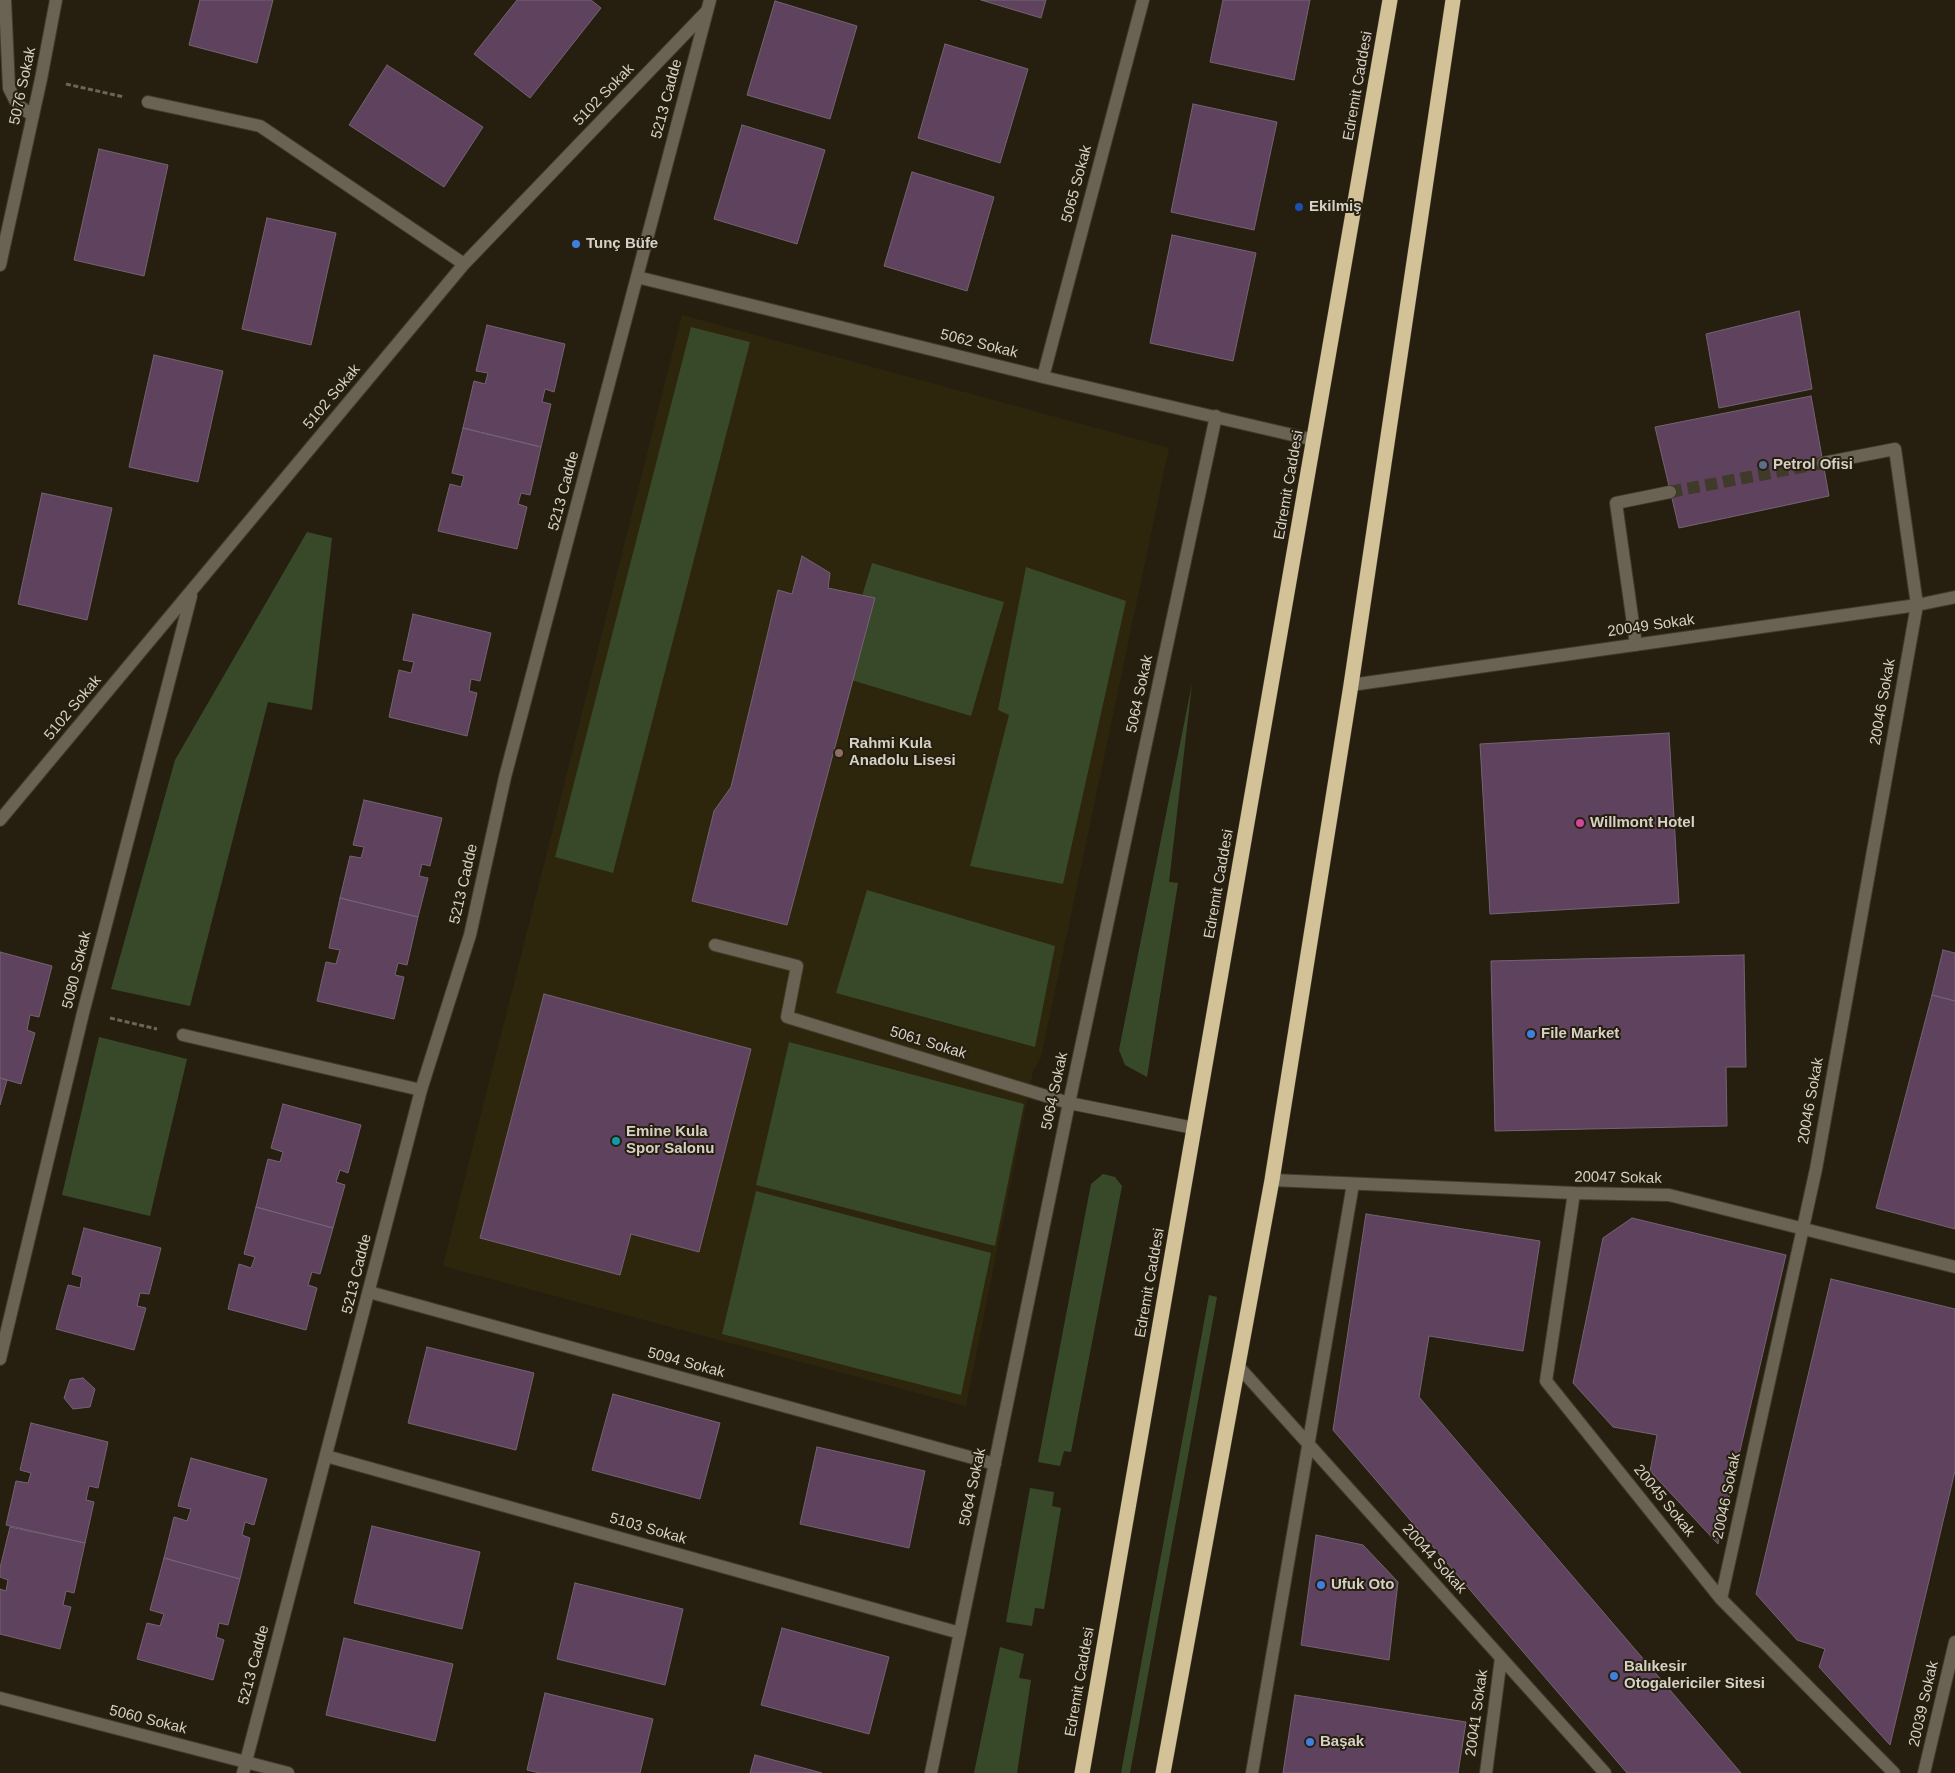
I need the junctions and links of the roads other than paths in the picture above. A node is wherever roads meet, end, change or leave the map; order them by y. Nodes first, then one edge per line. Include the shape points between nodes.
1 (5, 0) edge
2 (56, 0) edge
3 (1143, 0) edge
4 (1390, 0) edge
5 (1453, 0) edge
6 (709, 5) edge
7 (148, 102) road end
8 (33, 116) junction
9 (464, 264) junction
10 (0, 265) edge
11 (637, 277) junction
12 (1042, 377) junction
13 (1216, 416) junction
14 (1314, 440) junction
15 (1823, 462) tunnel mouth
16 (1670, 492) tunnel mouth
17 (192, 591) junction
18 (1955, 597) edge
19 (1917, 605) junction
20 (1636, 645) junction
21 (1351, 685) junction
22 (0, 820) edge
23 (715, 945) dead end
24 (183, 1035) road end
25 (421, 1090) junction
26 (1069, 1103) junction
27 (1194, 1128) junction
28 (1272, 1180) junction
29 (1353, 1184) junction
30 (1574, 1193) junction
31 (1802, 1229) junction
32 (1955, 1267) edge
33 (369, 1292) junction
34 (0, 1359) edge
35 (1238, 1366) junction
36 (1308, 1443) junction
37 (326, 1456) junction
38 (995, 1464) junction
39 (1721, 1599) junction
40 (960, 1633) junction
41 (1955, 1642) edge
42 (1501, 1658) junction
43 (0, 1698) edge
44 (244, 1767) edge
45 (288, 1773) edge
46 (931, 1773) edge
47 (1082, 1773) edge
48 (1163, 1773) edge
49 (1252, 1773) edge
50 (1486, 1773) edge
51 (1605, 1773) edge
52 (1894, 1773) edge
53 (1924, 1773) edge

1 - 8 street via 10,88 17,104
2 - 8 street, 5076 Sokak
3 - 12 street, 5065 Sokak
4 - 14 highway, Edremit Caddesi
5 - 21 highway
6 - 9 street, 5102 Sokak
6 - 11 street, 5213 Cadde
7 - 9 street via 260,126
8 - 10 street, 5076 Sokak
9 - 17 street, 5102 Sokak
11 - 12 street, 5062 Sokak
11 - 25 street, 5213 Cadde via 505,777 470,934
12 - 13 street, 5062 Sokak
13 - 14 street, 5062 Sokak
13 - 26 street, 5064 Sokak
14 - 27 highway, Edremit Caddesi
15 - 19 street, 20046 Sokak via 1895,449
16 - 20 street via 1616,503
17 - 22 street, 5102 Sokak
17 - 34 street, 5080 Sokak via 80,1023
18 - 19 street, 20049 Sokak
19 - 20 street, 20049 Sokak
19 - 31 street, 20046 Sokak via 1816,1169
20 - 21 street, 20049 Sokak
21 - 28 highway
23 - 26 street, 5061 Sokak via 797,966 787,1017
24 - 25 street
25 - 33 street, 5213 Cadde
26 - 27 street, 5061 Sokak
26 - 38 street, 5064 Sokak
27 - 47 highway, Edremit Caddesi
28 - 29 street, 20047 Sokak
28 - 35 highway
29 - 30 street, 20047 Sokak
29 - 36 street
30 - 31 street, 20047 Sokak via 1669,1195
30 - 39 street, 20045 Sokak via 1546,1381
31 - 32 street, 20047 Sokak
31 - 39 street, 20046 Sokak
33 - 37 street, 5213 Cadde
33 - 38 street, 5094 Sokak
35 - 36 street, 20044 Sokak
35 - 48 highway
36 - 42 street, 20044 Sokak
36 - 49 street
37 - 40 street, 5103 Sokak
37 - 44 street, 5213 Cadde
38 - 40 street, 5064 Sokak
39 - 52 street, 20045 Sokak
40 - 46 street, 5064 Sokak
41 - 53 street, 20039 Sokak
42 - 50 street, 20041 Sokak
42 - 51 street, 20044 Sokak
43 - 44 street, 5060 Sokak
44 - 45 street, 5060 Sokak

